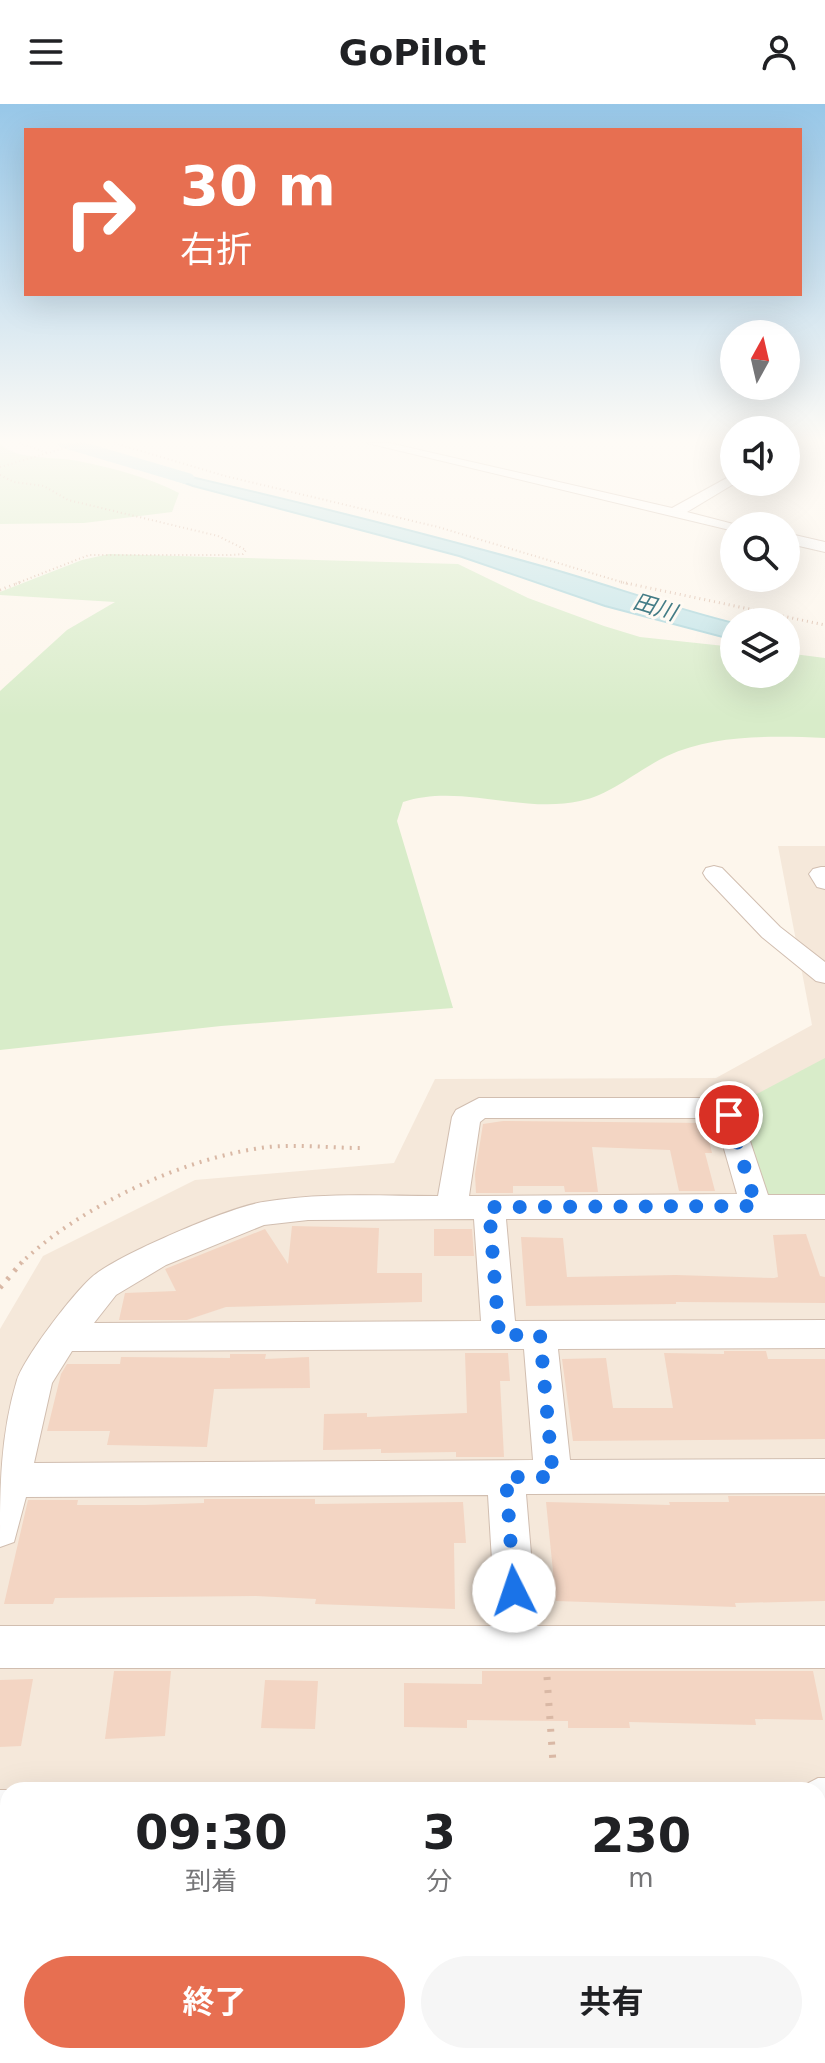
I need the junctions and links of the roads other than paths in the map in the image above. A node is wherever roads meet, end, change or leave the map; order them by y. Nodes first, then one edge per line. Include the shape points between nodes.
1 (800, 541) edge
2 (825, 547) edge
3 (714, 873) dead end
4 (825, 874) edge
5 (825, 882) edge
6 (825, 975) edge
7 (756, 1206) junction
8 (452, 1207) junction
9 (489, 1207) junction
10 (825, 1207) edge
11 (825, 1334) edge
12 (499, 1335) junction
13 (540, 1335) junction
14 (63, 1337) junction
15 (825, 1476) edge
16 (506, 1477) junction
17 (553, 1477) junction
18 (12, 1480) junction
19 (0, 1529) edge
20 (0, 1647) edge
21 (532, 1647) junction
22 (825, 1647) edge

1 - 2 street
3 - 6 street via 771,932
4 - 5 street
7 - 8 street via 729,1115 707,1108 479,1108 466,1117
7 - 9 street
7 - 10 street
8 - 9 street
8 - 14 street via 308,1208 260,1214 155,1256 104,1286
9 - 12 street
11 - 13 street
12 - 13 street
12 - 14 street
13 - 17 street
14 - 18 street via 35,1379
15 - 17 street
16 - 17 street
16 - 18 street
16 - 21 street
18 - 19 street
20 - 21 street
21 - 22 street

